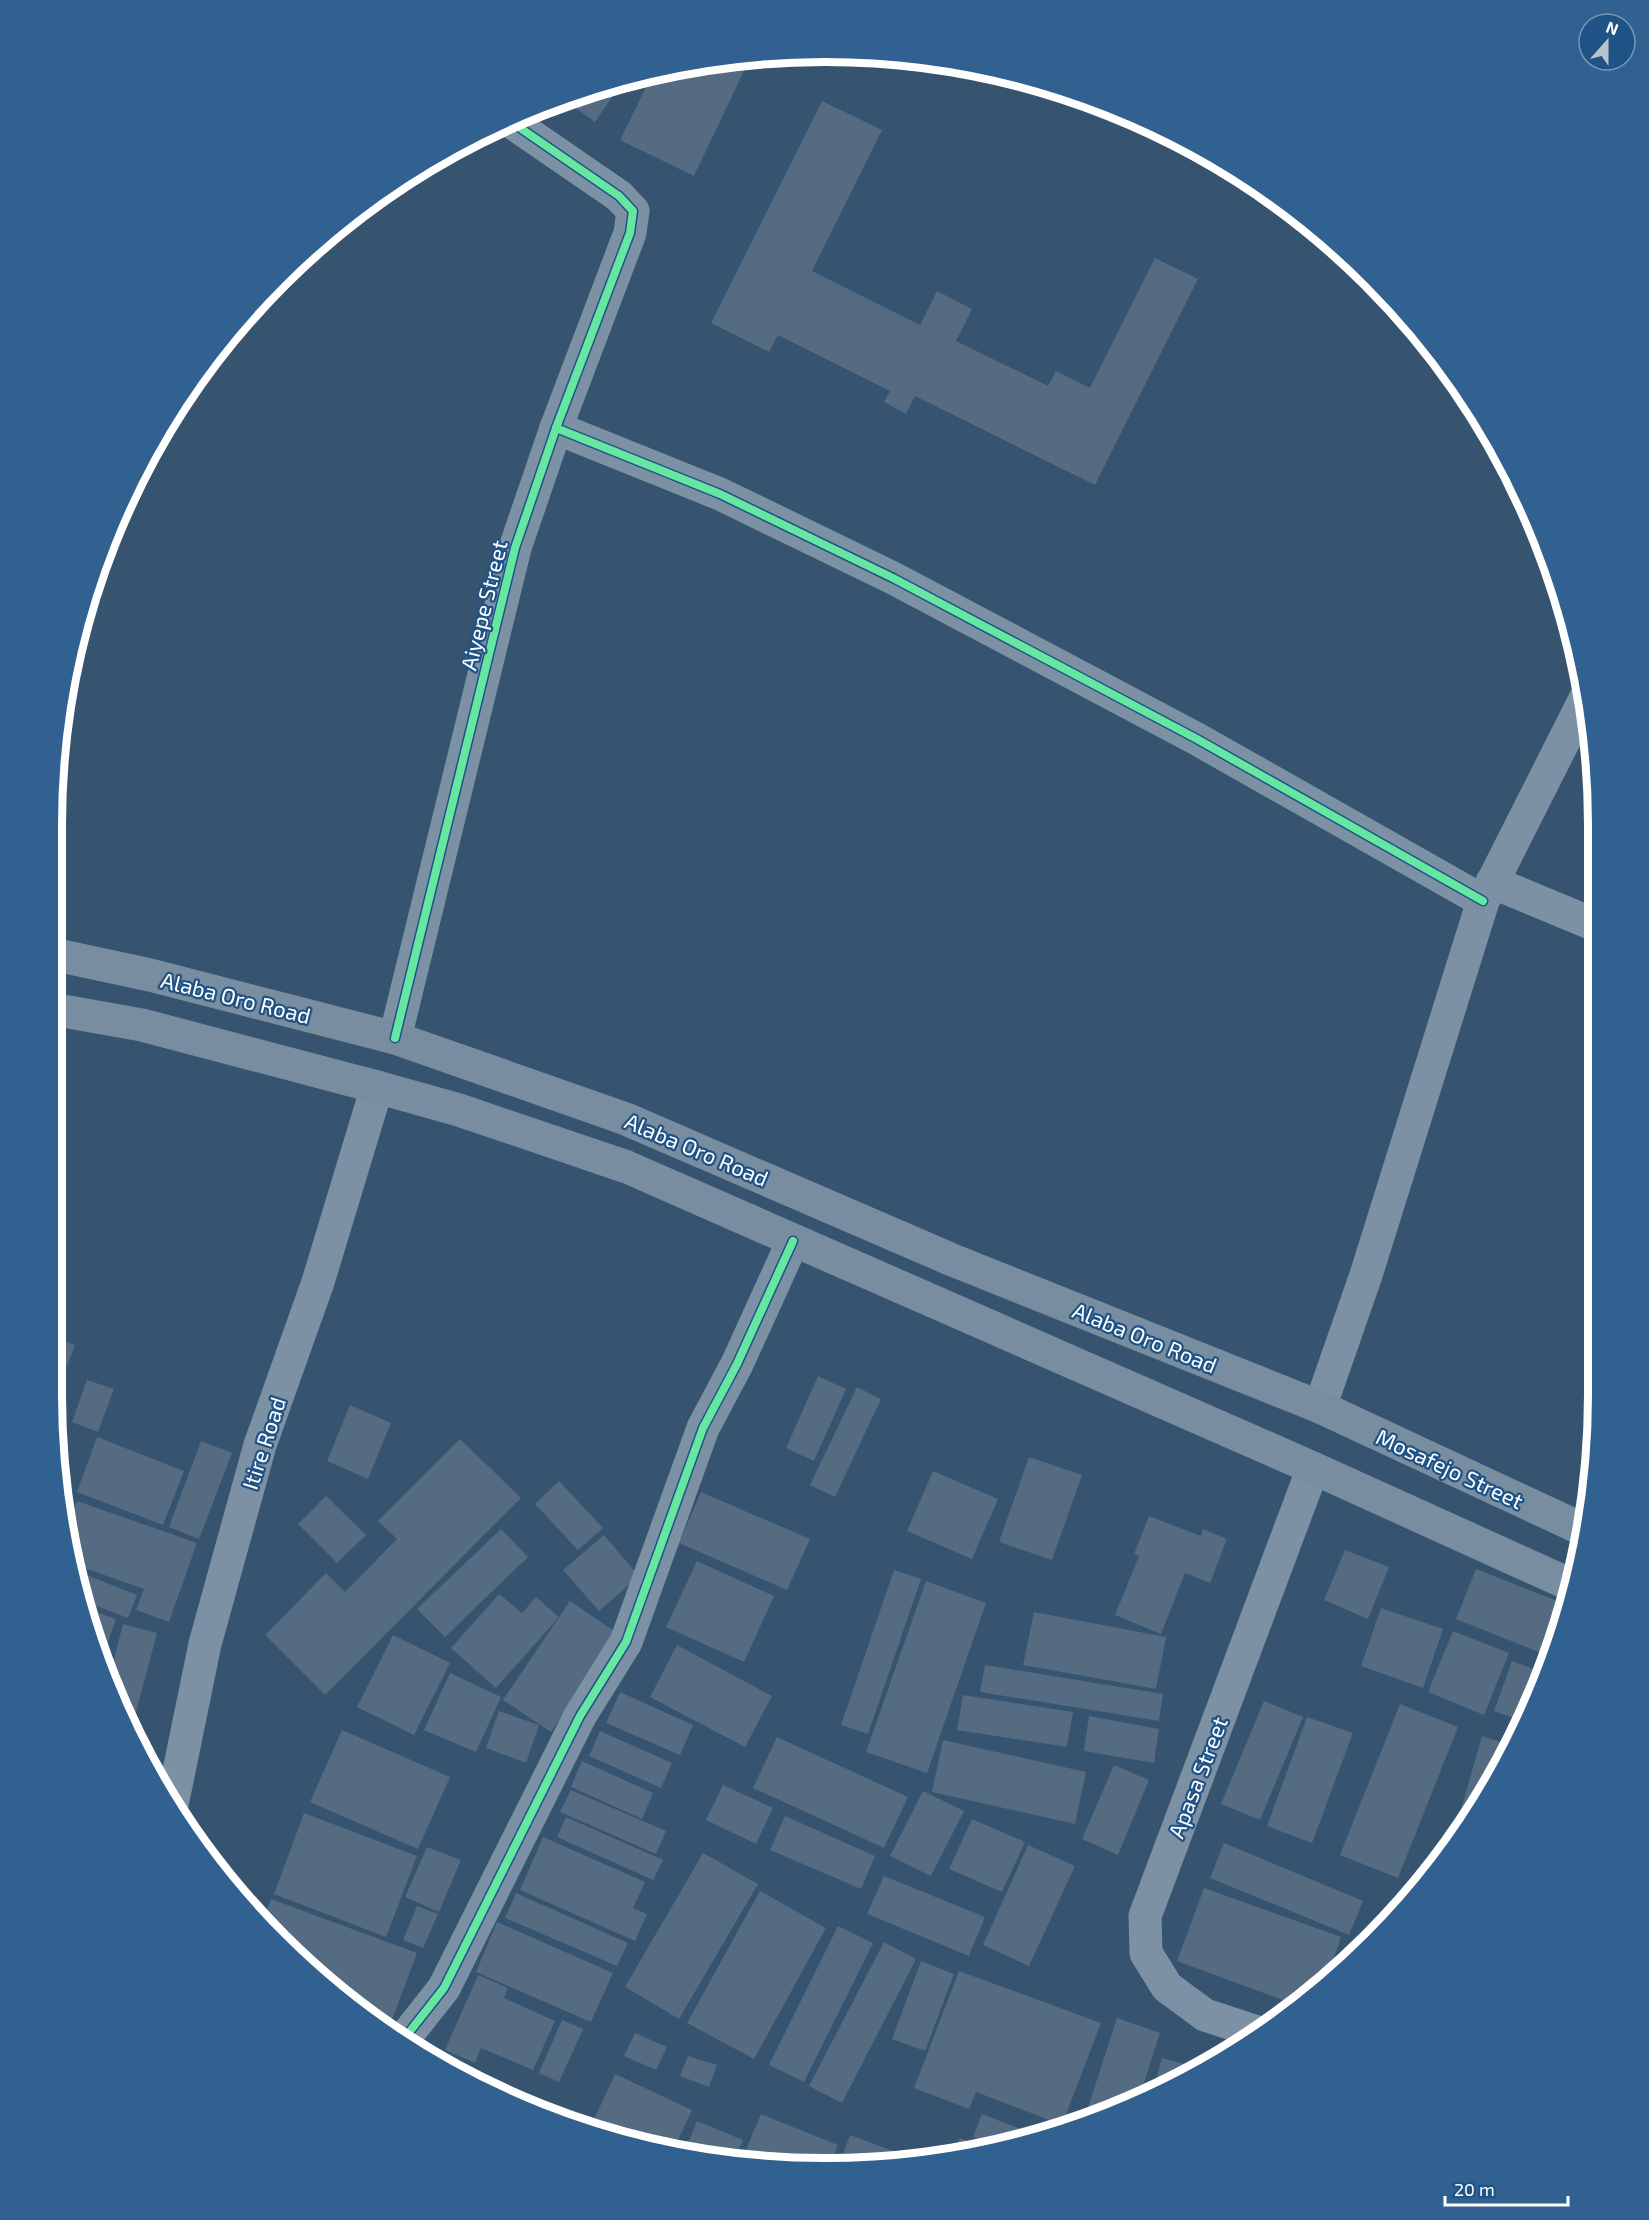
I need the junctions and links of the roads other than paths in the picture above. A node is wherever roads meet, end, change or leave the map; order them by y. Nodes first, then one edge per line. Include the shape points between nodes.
1 (518, 127) edge
2 (556, 428) junction
3 (1579, 711) edge
4 (1487, 891) junction
5 (1588, 922) edge
6 (62, 956) edge
7 (62, 1011) edge
8 (395, 1038) junction
9 (377, 1087) junction
10 (793, 1241) junction
11 (950, 1259) junction
12 (933, 1303) junction
13 (1320, 1407) junction
14 (1313, 1468) junction
15 (1576, 1526) edge
16 (1564, 1582) edge
17 (174, 1794) edge
18 (1249, 2029) edge
19 (408, 2034) edge

1 - 2 street, Aiyepe Street via 619,196 633,211 630,232
2 - 4 street via 720,494 893,578
2 - 8 street, Aiyepe Street via 515,548
3 - 4 street
4 - 5 street
4 - 13 street via 1366,1275
6 - 8 main road, Alaba Oro Road
7 - 9 main road, Alaba Oro Road via 142,1025
8 - 11 main road, Alaba Oro Road via 626,1119
9 - 10 main road, Alaba Oro Road via 459,1110 627,1167
9 - 17 street, Itire Road via 318,1282 260,1445 205,1644
10 - 12 main road, Alaba Oro Road
10 - 19 street via 704,1428 626,1642 580,1716 444,1988
11 - 12 main road
11 - 13 main road, Alaba Oro Road
12 - 14 main road, Alaba Oro Road
13 - 15 main road, Mosafejo Street
14 - 16 main road
14 - 18 street, Apasa Street via 1145,1916 1146,1953 1167,1987 1205,2015

